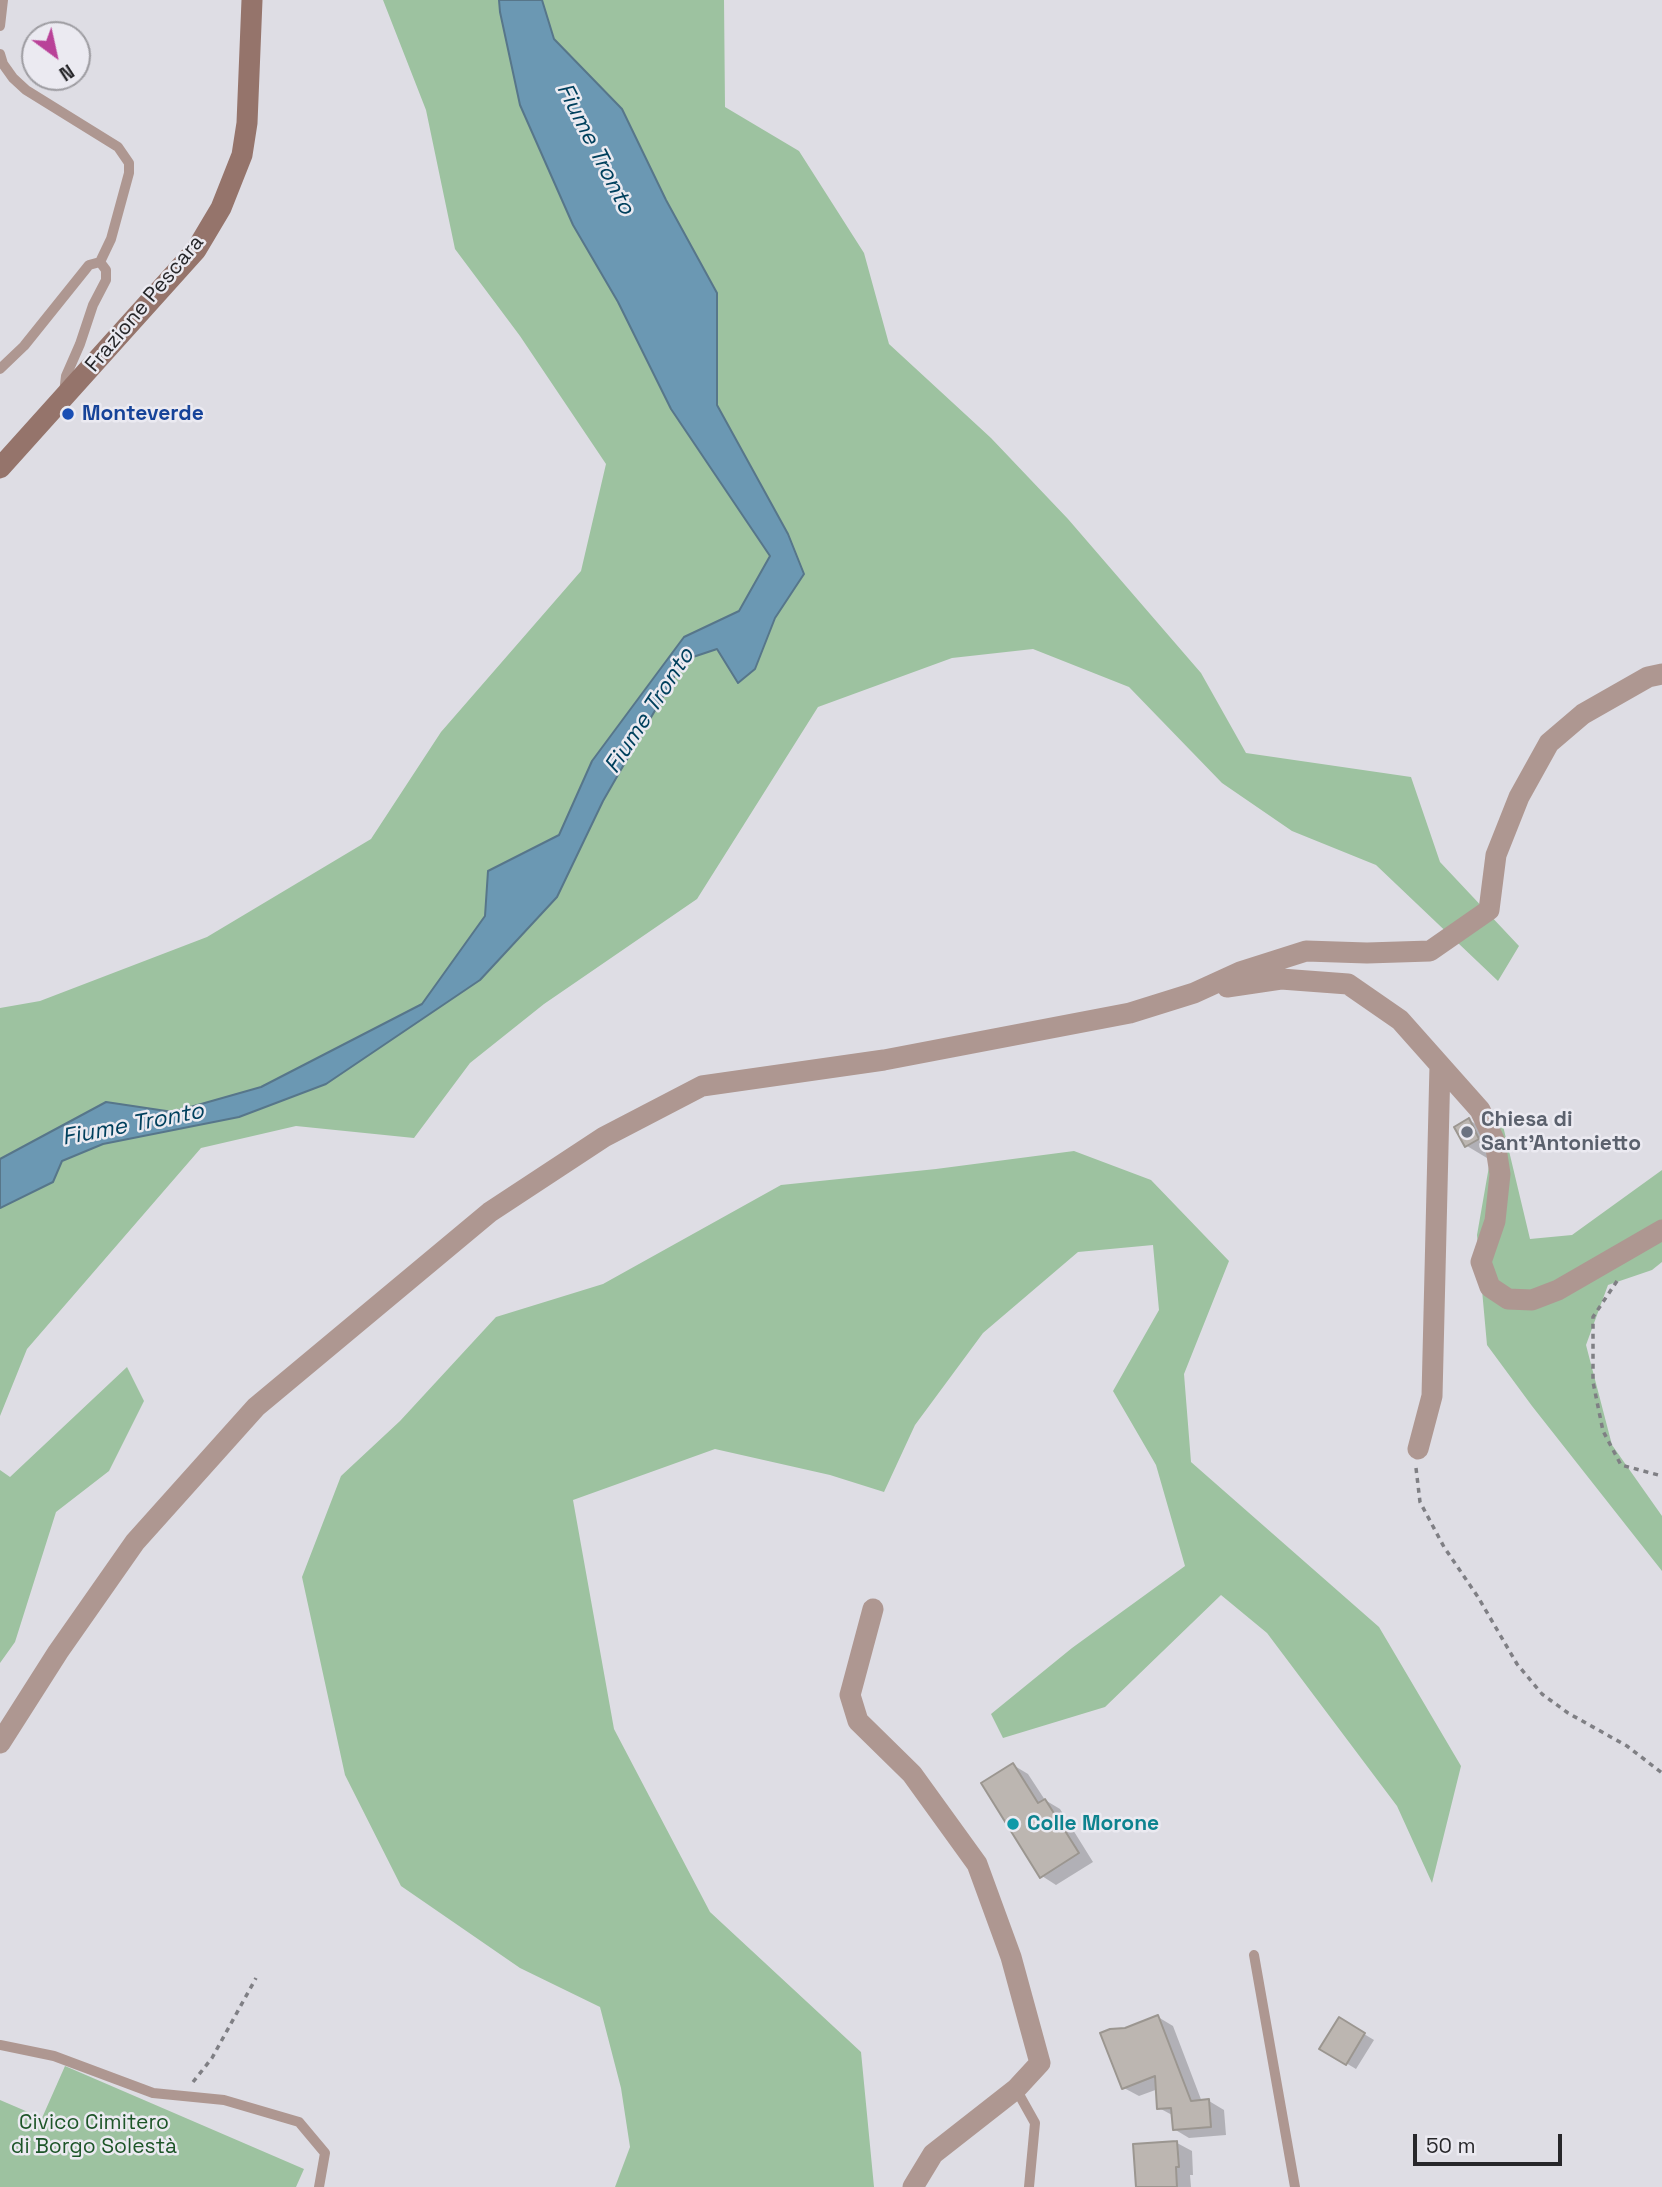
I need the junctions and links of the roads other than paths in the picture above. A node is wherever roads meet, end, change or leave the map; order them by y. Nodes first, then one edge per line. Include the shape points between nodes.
1 (3, 0) edge
2 (252, 0) edge
3 (0, 26) edge
4 (0, 54) edge
5 (100, 262) junction
6 (0, 369) edge
7 (63, 400) junction
8 (0, 468) edge
9 (1662, 674) edge
10 (1194, 993) junction
11 (1440, 1065) junction
12 (1662, 1230) edge
13 (1418, 1449) road end
14 (873, 1609) dead end
15 (0, 1743) edge
16 (1254, 1955) dead end
17 (0, 2045) edge
18 (1016, 2089) junction
19 (319, 2187) edge
20 (913, 2187) edge
21 (1029, 2187) edge
22 (1295, 2187) edge

1 - 3 lane
2 - 7 main road, Frazione Pescara via 247,123 242,155 221,208 196,250
4 - 5 lane via 13,78 26,90 118,147 129,163 111,239
5 - 6 lane via 89,265
5 - 7 lane via 106,280 65,376
7 - 8 main road, Frazione Pescara
9 - 10 street via 1648,677 1583,714 1549,743 1519,797 1496,855 1489,910 1430,951 1306,951 1240,972
10 - 11 street via 1281,978 1348,984 1400,1020
10 - 15 street via 1130,1013 1023,1035 702,1086 604,1137 490,1212 256,1407 135,1542
11 - 12 street via 1480,1110 1495,1142 1500,1174 1495,1221 1481,1262 1490,1286 1508,1299 1532,1300 1558,1290
11 - 13 street via 1432,1396
14 - 18 street via 850,1695 858,1721 912,1774 977,1864 1011,1958 1040,2063
16 - 22 lane
17 - 19 lane via 54,2056 153,2094 224,2100 299,2122 325,2153
18 - 20 street via 933,2154
18 - 21 lane via 1035,2123

